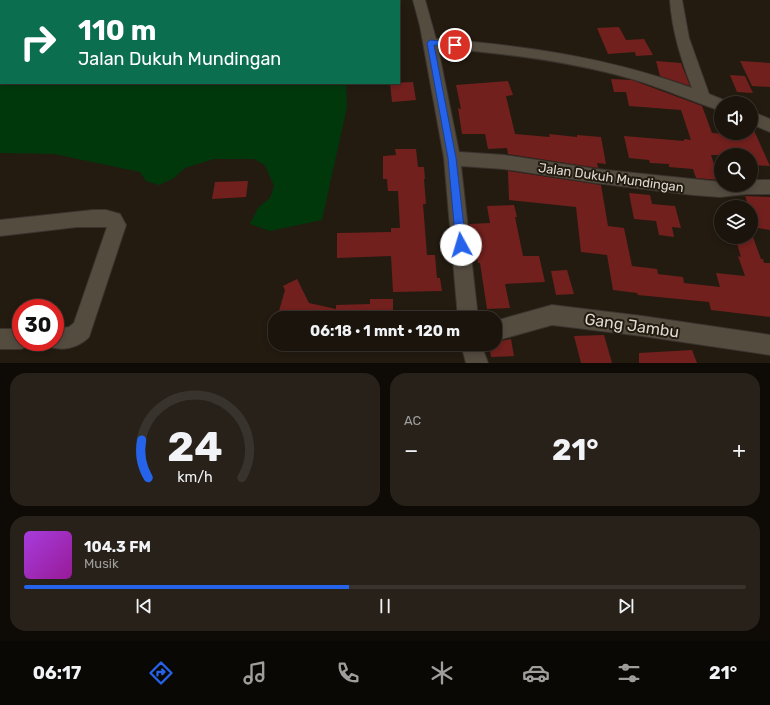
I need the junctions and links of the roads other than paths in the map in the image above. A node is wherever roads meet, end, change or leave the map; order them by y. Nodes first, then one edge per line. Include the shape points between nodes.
1 (419, 0) edge
2 (676, 0) edge
3 (430, 43) junction
4 (702, 98) junction
5 (714, 102) edge
6 (758, 120) edge
7 (770, 126) edge
8 (452, 158) junction
9 (770, 187) edge
10 (0, 228) edge
11 (467, 311) edge
12 (502, 328) edge
13 (64, 338) edge
14 (0, 339) edge
15 (12, 339) edge
16 (770, 345) edge
17 (473, 351) edge
18 (477, 363) edge

1 - 3 street
2 - 4 street via 676,13 683,42
3 - 4 street via 580,61 612,68
3 - 8 street
4 - 5 street
6 - 7 street
8 - 9 street, Jalan Dukuh Mundingan via 504,162 693,188 720,190
8 - 11 street
10 - 13 street via 97,219 116,222 82,330 77,336
12 - 16 street, Gang Jambu via 552,315
14 - 15 street
17 - 18 street

